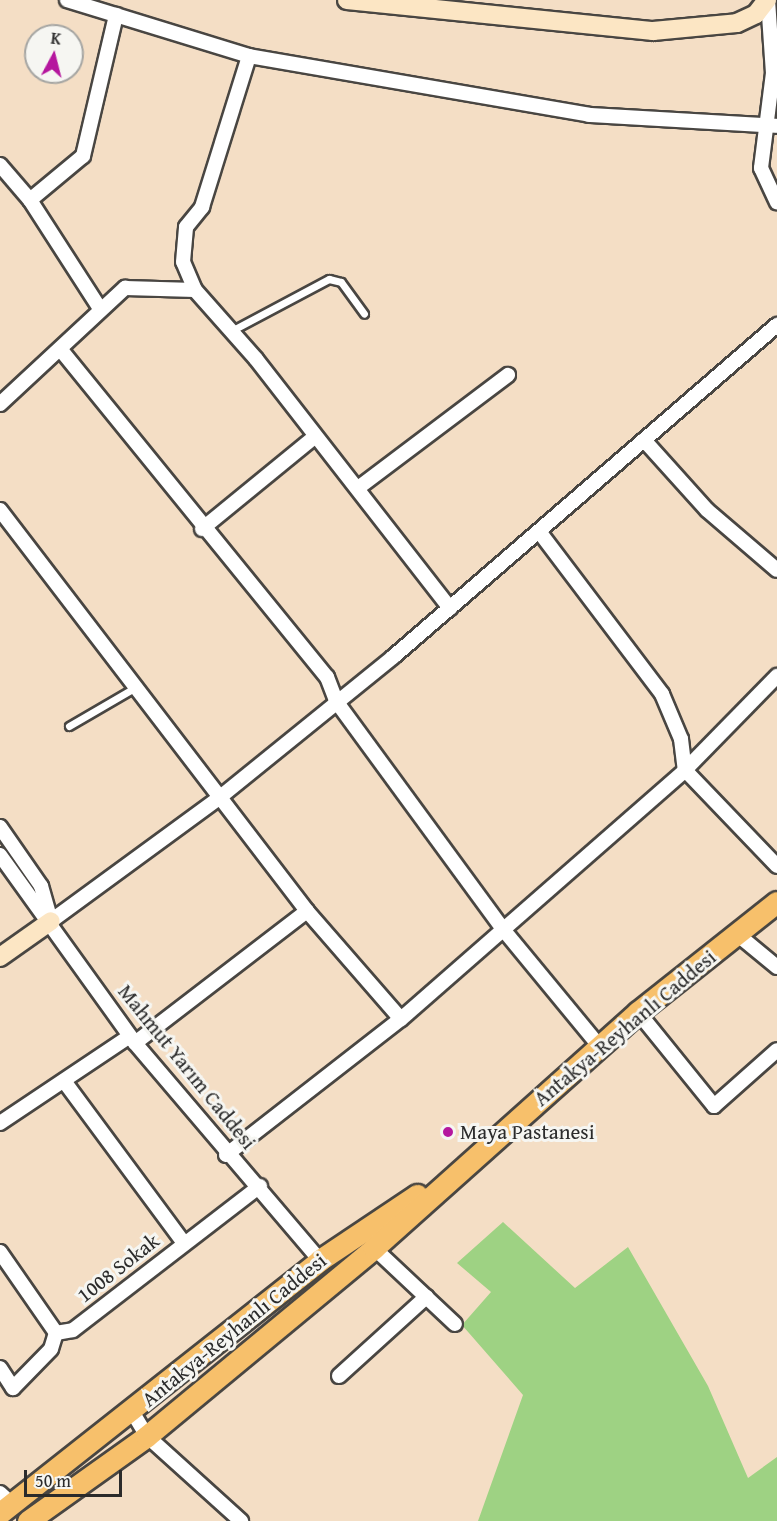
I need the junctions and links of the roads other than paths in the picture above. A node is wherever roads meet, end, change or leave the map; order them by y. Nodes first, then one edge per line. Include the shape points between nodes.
1 (67, 0) edge
2 (347, 0) edge
3 (767, 0) edge
4 (485, 8) edge
5 (116, 15) junction
6 (249, 56) junction
7 (772, 125) edge
8 (0, 165) edge
9 (30, 200) junction
10 (777, 202) edge
11 (195, 290) junction
12 (99, 307) junction
13 (364, 314) dead end
14 (777, 326) edge
15 (231, 332) junction
16 (61, 350) junction
17 (508, 375) dead end
18 (0, 404) edge
19 (313, 438) junction
20 (644, 440) junction
21 (358, 488) junction
22 (0, 510) edge
23 (202, 529) junction
24 (541, 534) junction
25 (777, 570) edge
26 (450, 609) junction
27 (777, 676) edge
28 (136, 687) junction
29 (336, 701) junction
30 (69, 726) dead end
31 (685, 770) junction
32 (219, 798) junction
33 (0, 827) edge
34 (0, 855) edge
35 (777, 866) edge
36 (777, 902) edge
37 (307, 911) junction
38 (51, 921) junction
39 (502, 928) junction
40 (737, 934) junction
41 (0, 957) edge
42 (777, 967) edge
43 (638, 1012) junction
44 (400, 1019) junction
45 (132, 1039) junction
46 (600, 1047) junction
47 (777, 1050) edge
48 (64, 1081) junction
49 (0, 1123) edge
50 (226, 1155) junction
51 (475, 1156) junction
52 (260, 1186) junction
53 (184, 1243) junction
54 (374, 1248) junction
55 (0, 1252) edge
56 (320, 1260) junction
57 (426, 1297) junction
58 (455, 1324) dead end
59 (56, 1333) junction
60 (0, 1368) edge
61 (339, 1376) dead end
62 (133, 1413) junction
63 (147, 1436) junction
64 (4, 1503) edge
65 (28, 1521) edge
66 (241, 1521) edge

1 - 5 street
2 - 4 street
3 - 4 street via 756,14 737,23 653,31
3 - 7 street via 773,74
5 - 6 street
5 - 9 street via 83,156
6 - 7 street via 589,115
6 - 11 street via 202,207 186,227 183,262
7 - 10 street via 761,168
8 - 9 street
9 - 12 street
11 - 12 street via 125,288
11 - 15 street
12 - 16 street
13 - 15 lane via 340,282 329,279
14 - 20 street
15 - 19 street
16 - 18 street
16 - 23 street
17 - 21 street
19 - 21 street
19 - 23 street
20 - 24 street
20 - 25 street via 706,510
21 - 26 street
22 - 28 street
23 - 29 street via 262,594 327,677
24 - 26 street
24 - 31 street via 662,694 681,739
26 - 29 street
27 - 31 street
28 - 30 lane
28 - 32 street
29 - 32 street
29 - 39 street
31 - 35 street
31 - 39 street
32 - 37 street
32 - 38 street
33 - 38 street, Mahmut Yarım Caddesi via 41,886
34 - 38 street, Mahmut Yarım Caddesi
36 - 40 main road, Antakya-Reyhanlı Caddesi
37 - 44 street
37 - 45 street
38 - 41 street
38 - 45 street, Mahmut Yarım Caddesi
39 - 44 street
39 - 46 street
40 - 42 street
40 - 43 main road, Antakya-Reyhanlı Caddesi
43 - 46 main road, Antakya-Reyhanlı Caddesi
43 - 47 street via 714,1106
44 - 50 street
45 - 48 street
45 - 50 street, Mahmut Yarım Caddesi
46 - 51 main road, Antakya-Reyhanlı Caddesi
48 - 49 street
48 - 53 street
50 - 52 street, Mahmut Yarım Caddesi
51 - 54 main road, Antakya-Reyhanlı Caddesi
51 - 56 main road, Antakya-Reyhanlı Caddesi
52 - 53 street, 1008 Sokak
52 - 56 street, Mahmut Yarım Caddesi
53 - 59 street, 1008 Sokak via 73,1330
54 - 57 street
54 - 63 main road, Antakya-Reyhanlı Caddesi
55 - 59 street
56 - 62 main road, Antakya-Reyhanlı Caddesi
57 - 58 street
57 - 61 street
59 - 60 street via 51,1349 13,1388
62 - 63 street
62 - 64 main road, Antakya-Reyhanlı Caddesi
63 - 65 main road, Antakya-Reyhanlı Caddesi
63 - 66 street

